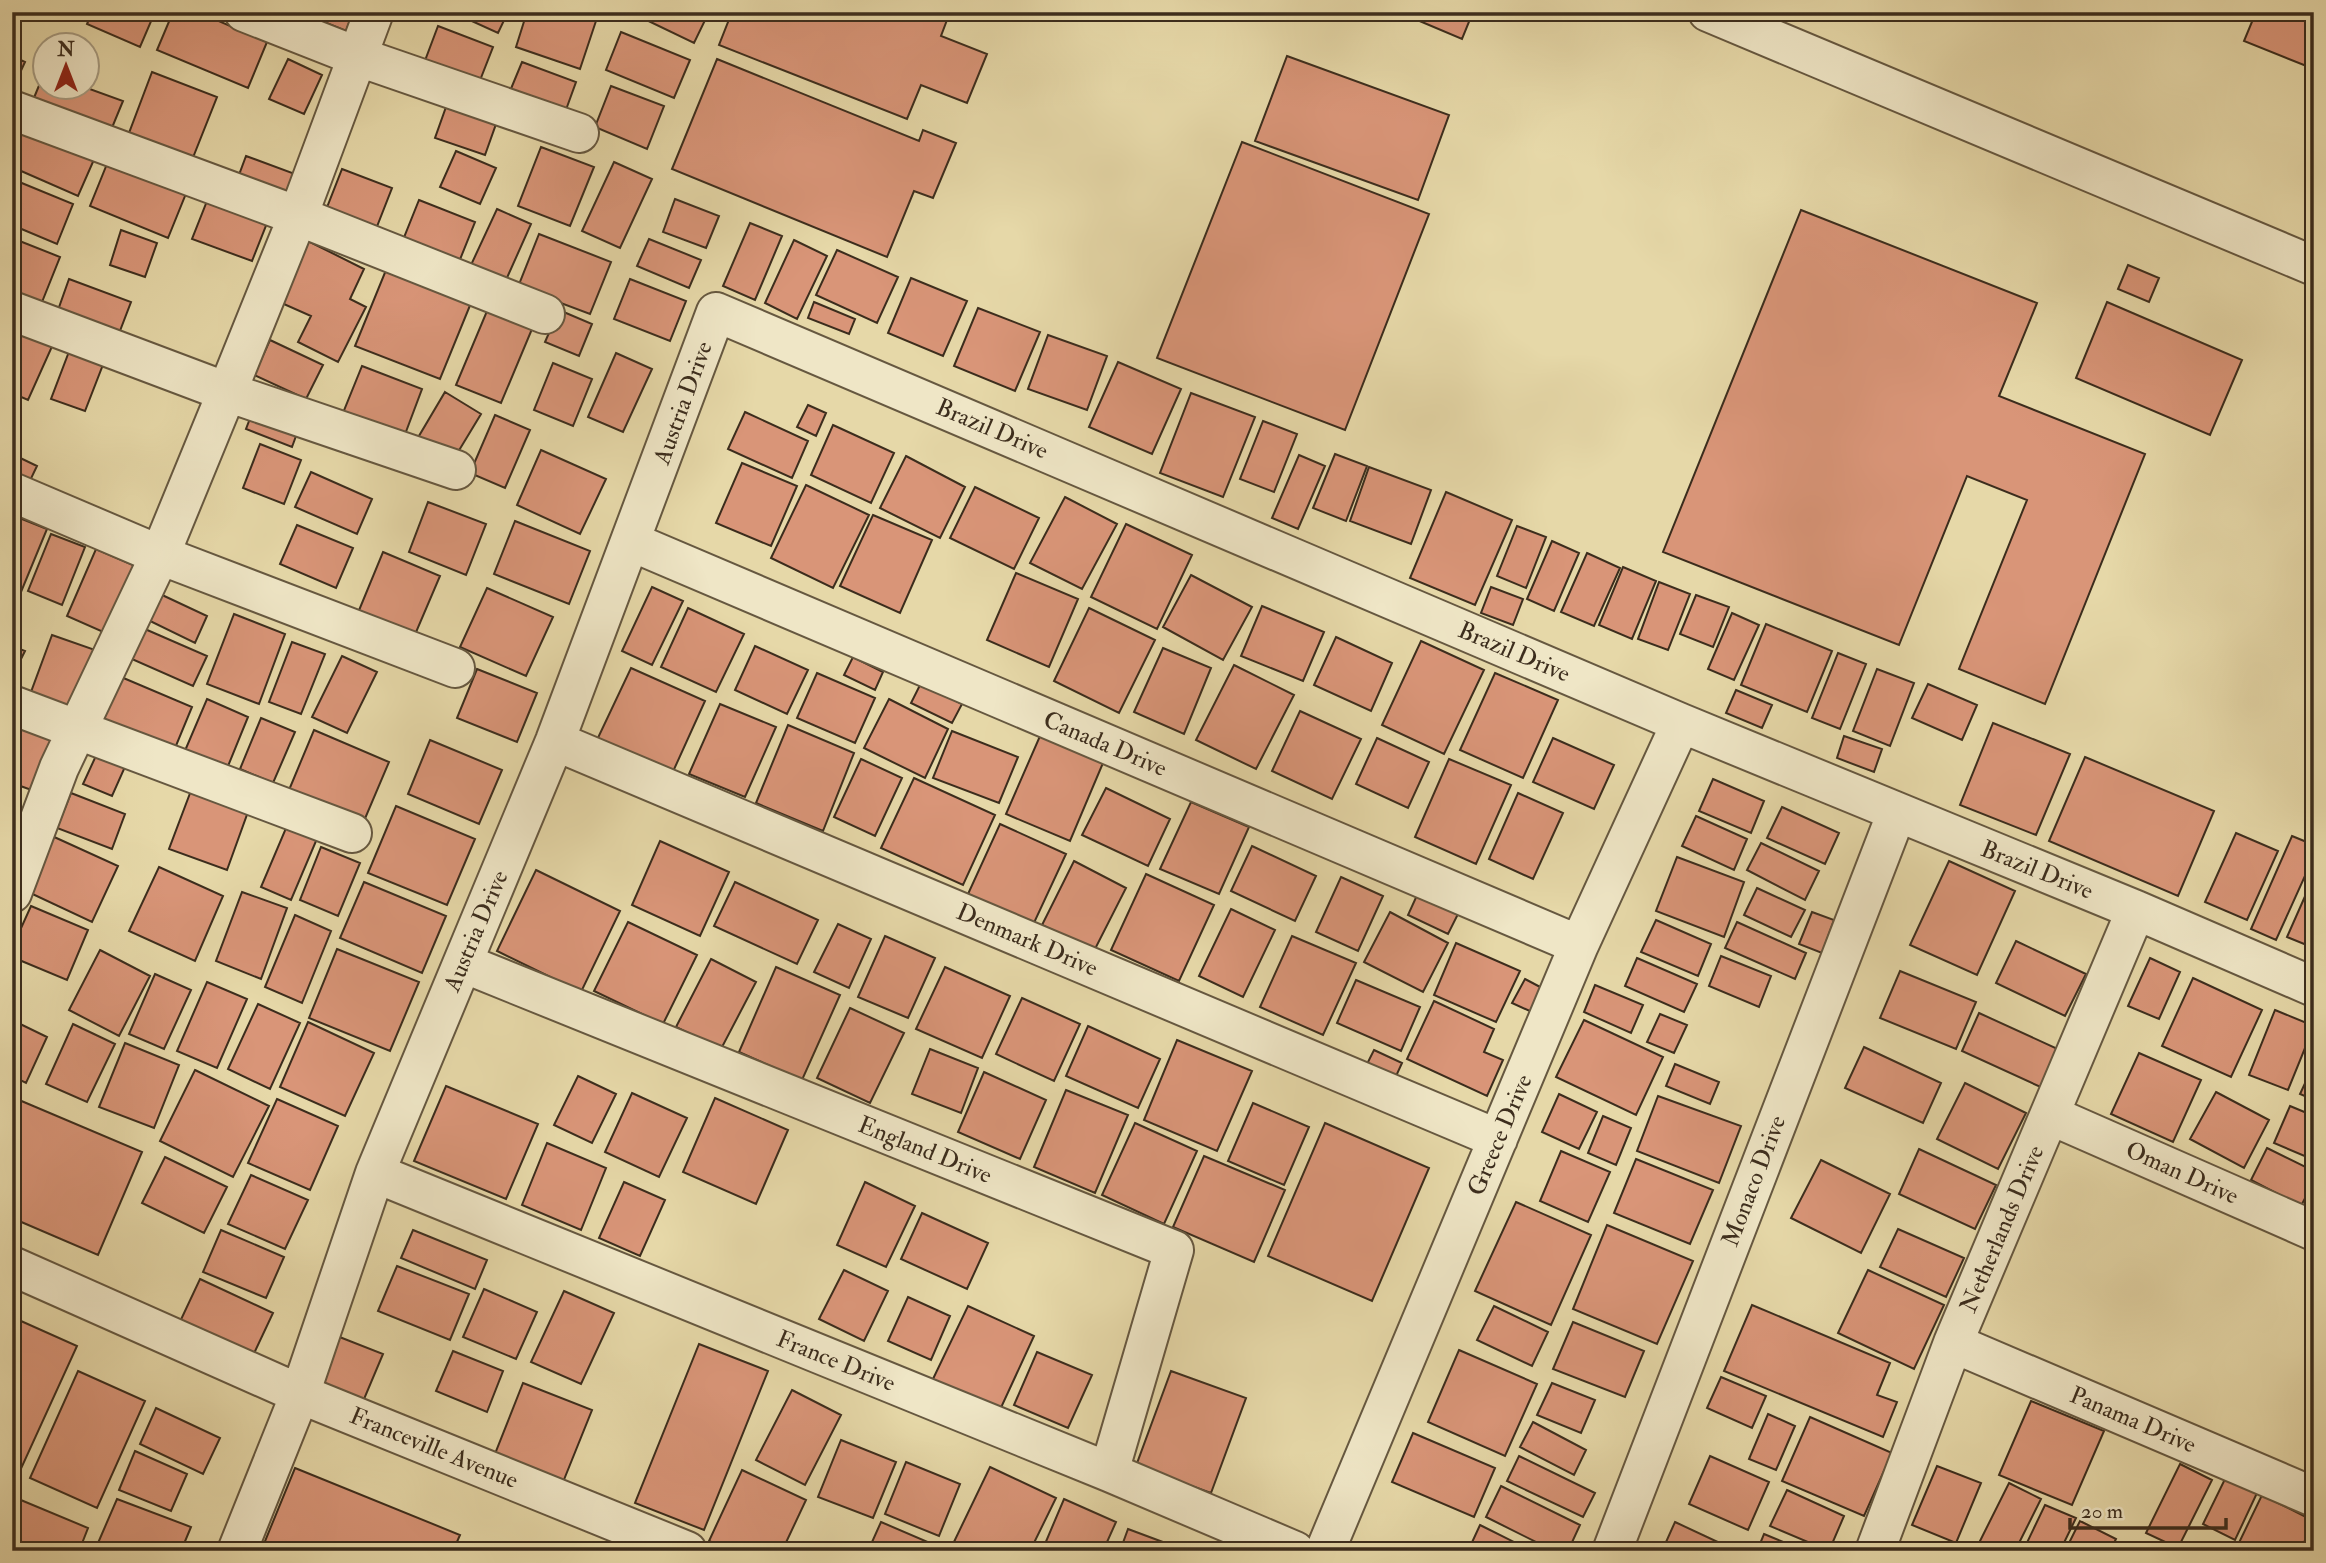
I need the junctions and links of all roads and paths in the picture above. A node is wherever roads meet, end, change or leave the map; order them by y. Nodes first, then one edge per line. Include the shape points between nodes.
1 (244, 12) edge
2 (374, 12) edge
3 (1708, 12) edge
4 (356, 56) junction
5 (12, 110) edge
6 (579, 133) dead end
7 (298, 216) junction
8 (2314, 267) edge
9 (12, 311) edge
10 (716, 312) joint
11 (545, 314) dead end
12 (227, 392) junction
13 (456, 470) dead end
14 (12, 492) edge
15 (632, 542) junction
16 (160, 555) junction
17 (455, 668) dead end
18 (12, 705) edge
19 (1681, 723) junction
20 (78, 730) junction
21 (555, 741) junction
22 (1897, 812) junction
23 (352, 833) dead end
24 (12, 893) edge
25 (2136, 910) junction
26 (1578, 945) junction
27 (463, 963) junction
28 (2314, 987) edge
29 (2050, 1115) junction
30 (1498, 1139) junction
31 (375, 1173) junction
32 (2314, 1231) edge
33 (12, 1266) edge
34 (1953, 1343) junction
35 (300, 1394) junction
36 (1109, 1472) junction
37 (2314, 1497) edge
38 (1887, 1547) edge
39 (237, 1551) edge
40 (687, 1551) edge
41 (1296, 1551) edge
42 (1325, 1551) edge
43 (1612, 1551) edge

1 - 4 street
2 - 4 street
3 - 8 street
4 - 6 street
4 - 7 street
5 - 7 street
7 - 11 street
7 - 12 street
9 - 12 street
10 - 15 street, Austria Drive
10 - 19 street, Brazil Drive
12 - 13 street
12 - 16 street
14 - 16 street
15 - 21 street, Austria Drive
15 - 26 street, Canada Drive
16 - 17 street
16 - 20 street
18 - 20 street
19 - 22 street, Brazil Drive
19 - 26 street, Greece Drive
20 - 23 street
20 - 24 street
21 - 27 street, Austria Drive
21 - 30 street, Denmark Drive
22 - 25 street, Brazil Drive
22 - 43 street, Monaco Drive
25 - 28 street, Brazil Drive
25 - 29 street, Netherlands Drive
26 - 30 street, Greece Drive
27 - 31 street, Austria Drive
27 - 36 street, England Drive via 1174,1250
29 - 32 street, Oman Drive
29 - 34 street, Netherlands Drive
30 - 42 street, Greece Drive
31 - 35 street, Austria Drive
31 - 36 street, France Drive
33 - 35 street, Franceville Avenue
34 - 37 street, Panama Drive
34 - 38 street, Netherlands Drive
35 - 39 street, Austria Drive
35 - 40 street, Franceville Avenue
36 - 41 street, France Drive

